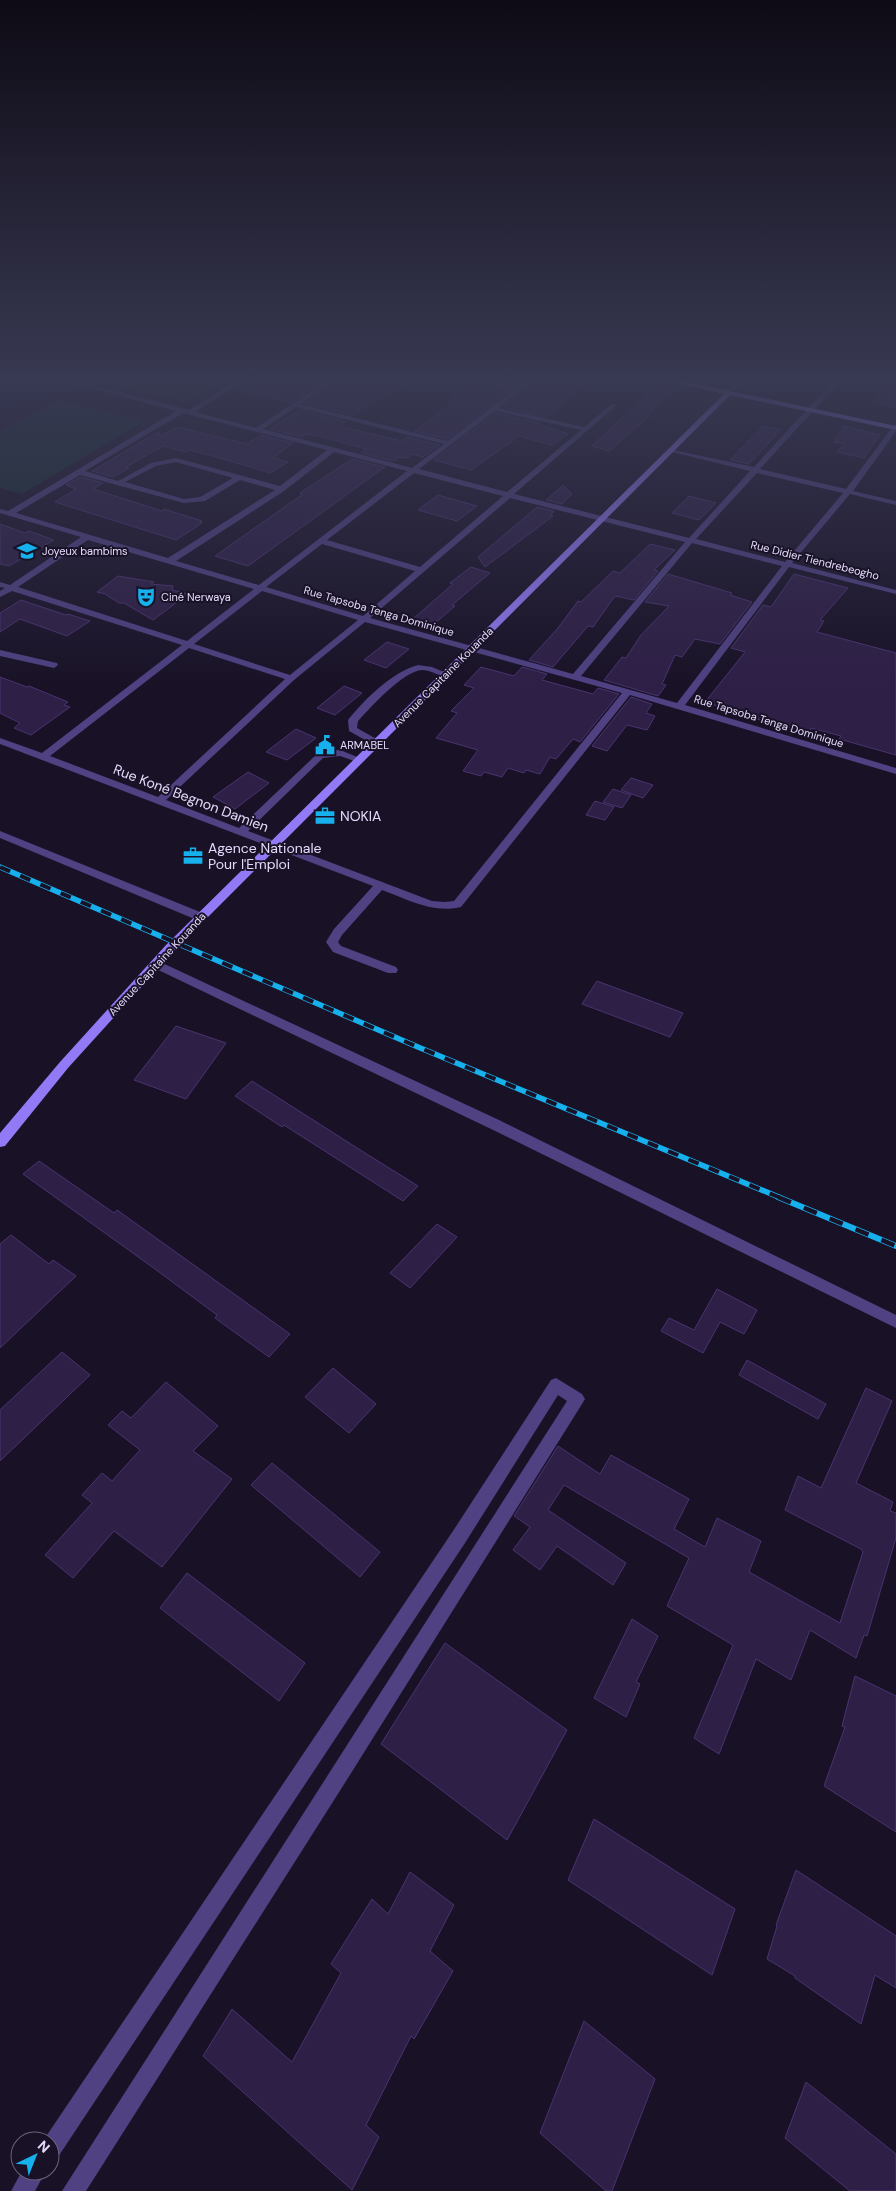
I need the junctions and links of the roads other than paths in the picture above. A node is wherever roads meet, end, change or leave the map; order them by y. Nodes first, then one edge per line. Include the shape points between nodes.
1 (62, 481) edge
2 (113, 481) edge
3 (122, 481) edge
4 (232, 481) edge
5 (251, 481) edge
6 (291, 481) edge
7 (398, 481) edge
8 (456, 481) edge
9 (525, 481) edge
10 (639, 481) edge
11 (746, 481) edge
12 (803, 481) edge
13 (856, 481) edge
14 (119, 483) junction
15 (281, 489) junction
16 (848, 492) junction
17 (509, 495) junction
18 (896, 503) edge
19 (4, 513) edge
20 (602, 518) junction
21 (87, 537) junction
22 (321, 540) junction
23 (691, 540) junction
24 (170, 561) junction
25 (787, 564) junction
26 (421, 570) junction
27 (0, 584) edge
28 (11, 588) junction
29 (260, 589) junction
30 (896, 592) edge
31 (0, 595) edge
32 (364, 619) junction
33 (190, 645) junction
34 (472, 648) junction
35 (0, 653) edge
36 (54, 665) dead end
37 (445, 674) junction
38 (575, 677) junction
39 (291, 678) junction
40 (628, 692) junction
41 (679, 706) junction
42 (0, 741) edge
43 (377, 743) junction
44 (43, 757) junction
45 (360, 760) junction
46 (896, 771) edge
47 (160, 800) junction
48 (241, 832) junction
49 (0, 834) edge
50 (275, 845) junction
51 (380, 885) junction
52 (200, 916) junction
53 (156, 964) junction
54 (392, 970) dead end
55 (0, 1142) edge
56 (896, 1322) edge
57 (60, 2134) edge
58 (73, 2191) edge

1 - 19 street
2 - 14 street
3 - 14 street
4 - 14 street via 194,501
5 - 15 street
6 - 15 street
7 - 22 street
8 - 17 street, Rue Didier Tiendrebeogho
9 - 17 street
10 - 20 street, Avenue Capitaine Kouanda
11 - 23 street
12 - 16 street
13 - 16 street
15 - 24 street
16 - 18 street
16 - 25 street
17 - 20 street, Rue Didier Tiendrebeogho
17 - 26 street
19 - 21 street, Rue Tapsoba Tenga Dominique
20 - 23 street, Rue Didier Tiendrebeogho
20 - 34 street, Avenue Capitaine Kouanda
21 - 24 street, Rue Tapsoba Tenga Dominique
21 - 28 street
22 - 26 street
22 - 29 street
23 - 25 street, Rue Didier Tiendrebeogho
23 - 38 street
24 - 29 street, Rue Tapsoba Tenga Dominique
25 - 30 street, Rue Didier Tiendrebeogho
25 - 41 street
26 - 32 street
27 - 28 street
28 - 31 street
28 - 33 street
29 - 32 street, Rue Tapsoba Tenga Dominique
29 - 33 street
32 - 34 street, Rue Tapsoba Tenga Dominique
32 - 39 street
33 - 39 street
33 - 44 street
34 - 37 street, Avenue Capitaine Kouanda
34 - 38 street, Rue Tapsoba Tenga Dominique
35 - 36 street
37 - 43 street, Avenue Capitaine Kouanda
37 - 43 street via 419,668 412,670 353,720 352,729
38 - 40 street, Rue Tapsoba Tenga Dominique
39 - 47 street
40 - 41 street, Rue Tapsoba Tenga Dominique
40 - 51 street, Rue Koné Begnon Damien via 457,904 430,904
41 - 46 street, Rue Tapsoba Tenga Dominique
42 - 44 street, Rue Koné Begnon Damien
43 - 45 street, Avenue Capitaine Kouanda
44 - 47 street, Rue Koné Begnon Damien
45 - 48 street via 330,751 320,756
45 - 50 street, Avenue Capitaine Kouanda
47 - 48 street, Rue Koné Begnon Damien
48 - 50 street, Rue Koné Begnon Damien
49 - 52 street
50 - 51 street, Rue Koné Begnon Damien
50 - 52 street, Avenue Capitaine Kouanda
51 - 54 street via 332,942 337,949
52 - 53 street, Avenue Capitaine Kouanda
53 - 55 street, Avenue Capitaine Kouanda via 64,1065
53 - 56 street via 494,1124
57 - 58 street via 448,1553 556,1385 577,1399

